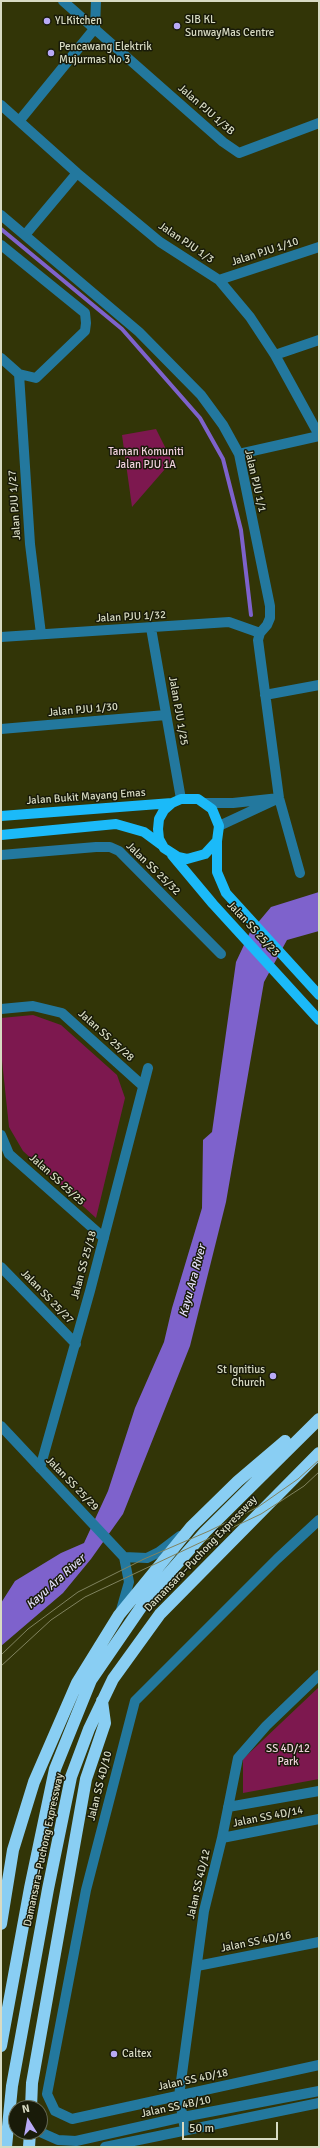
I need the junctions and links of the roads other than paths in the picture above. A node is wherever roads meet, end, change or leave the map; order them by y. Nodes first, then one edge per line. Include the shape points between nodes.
1 (63, 1) edge
2 (96, 1) edge
3 (96, 28) junction
4 (1, 105) edge
5 (20, 120) junction
6 (319, 123) edge
7 (77, 173) junction
8 (1, 215) edge
9 (25, 235) junction
10 (1, 245) edge
11 (319, 247) edge
12 (219, 280) junction
13 (319, 340) edge
14 (275, 355) junction
15 (1, 358) edge
16 (19, 374) junction
17 (319, 436) edge
18 (239, 454) junction
19 (151, 628) junction
20 (260, 633) junction
21 (41, 634) junction
22 (1, 637) edge
23 (319, 685) edge
24 (266, 695) junction
25 (166, 715) junction
26 (1, 729) edge
27 (279, 798) junction
28 (177, 801) junction
29 (205, 803) junction
30 (1, 816) edge
31 (219, 826) junction
32 (1, 835) edge
33 (217, 841) junction
34 (167, 850) junction
35 (1, 856) edge
36 (300, 873) dead end
37 (221, 954) dead end
38 (319, 995) edge
39 (1, 1009) edge
40 (319, 1020) edge
41 (148, 1068) dead end
42 (143, 1086) junction
43 (1, 1135) edge
44 (104, 1238) junction
45 (1, 1266) edge
46 (76, 1344) junction
47 (319, 1413) edge
48 (319, 1419) edge
49 (1, 1426) edge
50 (319, 1453) edge
51 (40, 1468) junction
52 (319, 1520) edge
53 (191, 1528) junction
54 (122, 1554) junction
55 (120, 1615) junction
56 (319, 1675) edge
57 (102, 1701) junction
58 (319, 1790) edge
59 (228, 1807) junction
60 (319, 1819) edge
61 (222, 1838) junction
62 (1, 1924) edge
63 (319, 1942) edge
64 (197, 1966) junction
65 (1, 2046) edge
66 (319, 2065) edge
67 (319, 2091) edge
68 (179, 2096) junction
69 (32, 2100) edge
70 (319, 2103) edge
71 (183, 2117) junction
72 (72, 2119) joint
73 (185, 2130) junction
74 (48, 2136) edge
75 (6, 2147) edge
76 (104, 2147) edge

1 - 3 street
2 - 3 street
3 - 5 street
3 - 6 street, Jalan PJU 1/3B via 223,142 239,153
4 - 5 street, Jalan PJU 1/3
5 - 7 street, Jalan PJU 1/3
7 - 9 street
7 - 12 street, Jalan PJU 1/3 via 160,242
8 - 9 street, Jalan PJU 1/1
9 - 18 street, Jalan PJU 1/1 via 139,332 201,395 223,425
10 - 16 street via 85,313 85,331 36,378
11 - 12 street, Jalan PJU 1/10
12 - 14 street, Jalan PJU 1/3 via 250,317
13 - 14 street
14 - 17 street, Jalan PJU 1/3
15 - 16 street
16 - 21 street, Jalan PJU 1/27 via 30,544
17 - 18 street
18 - 20 street, Jalan PJU 1/1 via 270,606 270,618
19 - 20 street, Jalan PJU 1/32 via 229,622
19 - 21 street, Jalan PJU 1/32
19 - 25 street, Jalan PJU 1/25
20 - 24 street via 258,640
21 - 22 street, Jalan PJU 1/32
23 - 24 street
24 - 27 street
25 - 26 street, Jalan PJU 1/30
25 - 28 street, Jalan PJU 1/25
27 - 29 street
27 - 31 street
27 - 36 street
28 - 29 main road via 190,798
28 - 30 main road, Jalan Bukit Mayang Emas
28 - 34 main road via 164,810 159,818 159,839
29 - 31 main road via 215,813
31 - 33 main road
32 - 34 main road via 116,824 144,832
33 - 34 main road via 205,854 196,858 183,858
33 - 38 main road, Jalan SS 25/23 via 216,872 226,893
34 - 40 main road, Jalan SS 25/23
35 - 37 street, Jalan SS 25/32 via 96,847 110,847 119,851
39 - 42 street, Jalan SS 25/28 via 33,1006 62,1013
41 - 42 street, Jalan SS 25/18
42 - 44 street, Jalan SS 25/18
43 - 44 street, Jalan SS 25/25 via 9,1154
44 - 46 street, Jalan SS 25/18
45 - 46 street, Jalan SS 25/27
46 - 51 street, Jalan SS 25/18
47 - 53 highway via 238,1481
48 - 65 highway, Damansara–Puchong Expressway via 205,1532 148,1597 91,1680 55,1769
49 - 51 street, Jalan SS 25/29
50 - 57 highway, Damansara–Puchong Expressway via 160,1614 113,1679
51 - 54 street, Jalan SS 25/29
52 - 72 street, Jalan SS 4D/10 via 135,1700 86,1890 47,2094 55,2111
53 - 54 street via 147,1558
53 - 55 highway
54 - 55 street via 129,1582
55 - 62 highway via 77,1683 34,1782 13,1850
56 - 59 street, Jalan SS 4D/12 via 266,1726 238,1758
57 - 69 highway via 105,1723 86,1779 32,2082
57 - 75 highway, Damansara–Puchong Expressway via 71,1777 12,2086
58 - 59 street
59 - 61 street, Jalan SS 4D/12
60 - 61 street, Jalan SS 4D/14
61 - 64 street, Jalan SS 4D/12 via 204,1911
63 - 64 street, Jalan SS 4D/16
64 - 68 street, Jalan SS 4D/12
66 - 68 street, Jalan SS 4D/18
67 - 71 street, Jalan SS 4B/10
68 - 71 street, Jalan SS 4D/12
68 - 72 street, Jalan SS 4D/18
70 - 73 street
71 - 73 street, Jalan SS 4D/12
71 - 74 street, Jalan SS 4B/10 via 76,2141 58,2140
73 - 76 street

